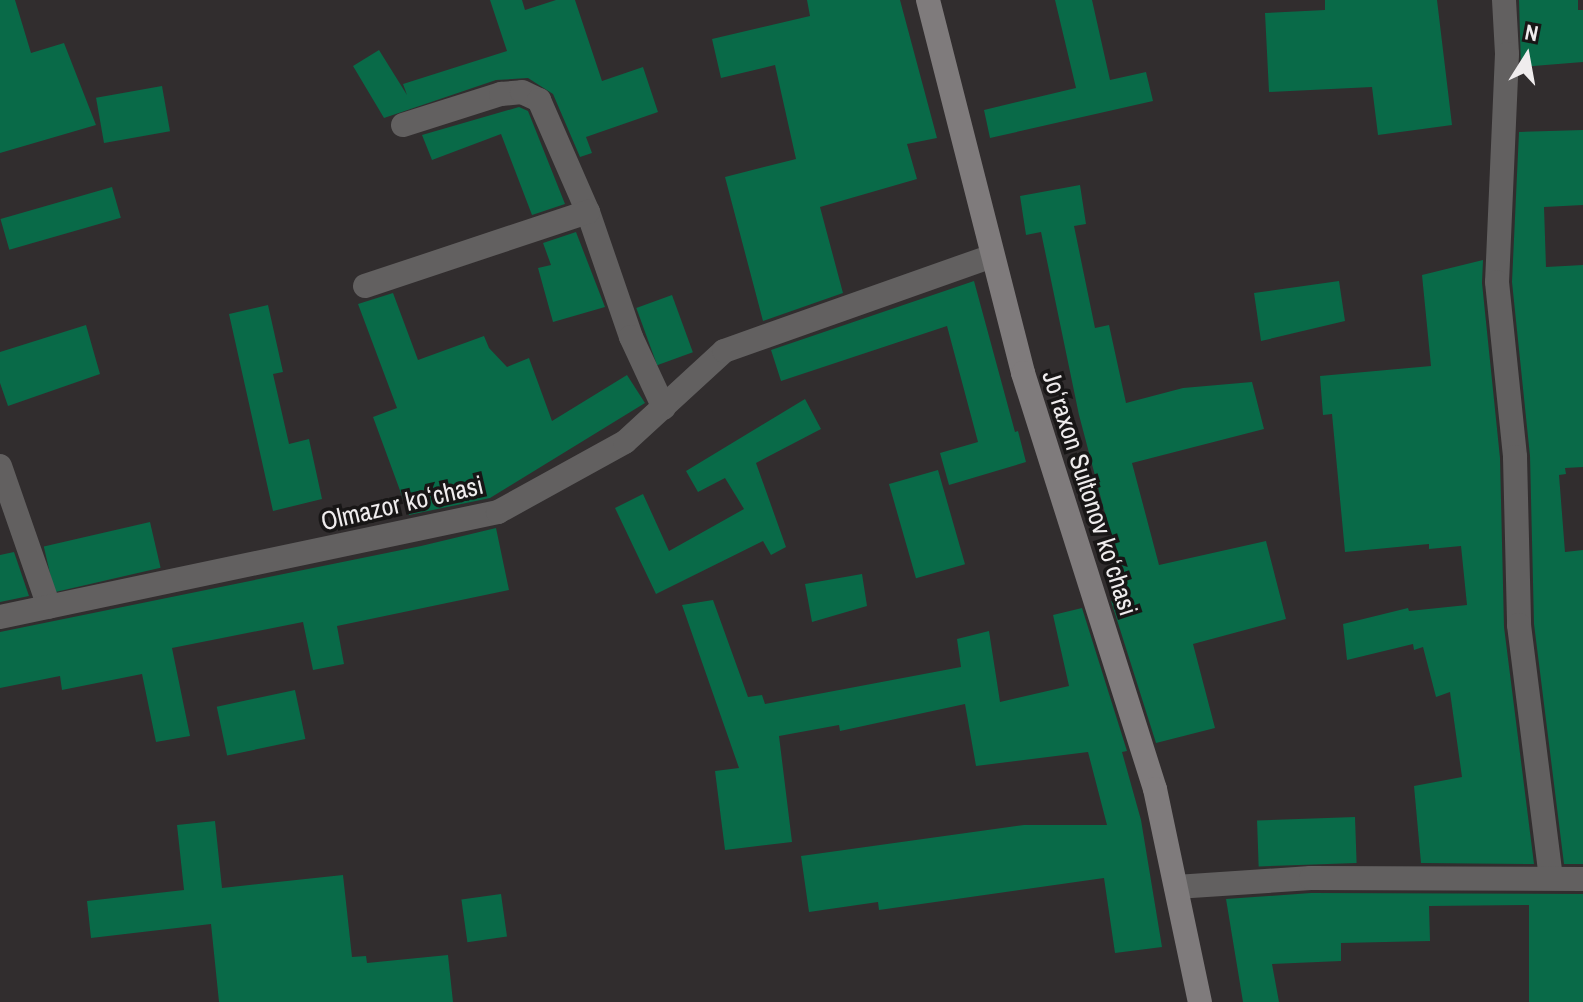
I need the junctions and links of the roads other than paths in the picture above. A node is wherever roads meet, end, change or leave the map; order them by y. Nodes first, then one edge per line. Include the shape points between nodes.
1 (928, 0) edge
2 (1504, 0) edge
3 (403, 125) dead end
4 (588, 212) junction
5 (992, 256) junction
6 (365, 286) dead end
7 (664, 408) junction
8 (0, 466) edge
9 (49, 607) junction
10 (0, 617) edge
11 (1551, 878) junction
12 (1583, 879) edge
13 (1176, 887) junction
14 (1200, 1002) edge

1 - 5 street, Joʻraxon Sultonov koʻchasi
2 - 11 street via 1507,54 1497,282 1515,457 1519,625
3 - 4 street via 501,94 532,93
4 - 6 street
4 - 7 street via 631,337
5 - 7 street, Olmazor koʻchasi via 724,351
5 - 13 street, Joʻraxon Sultonov koʻchasi via 1023,373 1155,789
7 - 9 street, Olmazor koʻchasi via 625,442 498,512
8 - 9 street
9 - 10 street, Olmazor koʻchasi
11 - 12 street
11 - 13 street via 1311,878
13 - 14 street, Joʻraxon Sultonov koʻchasi

